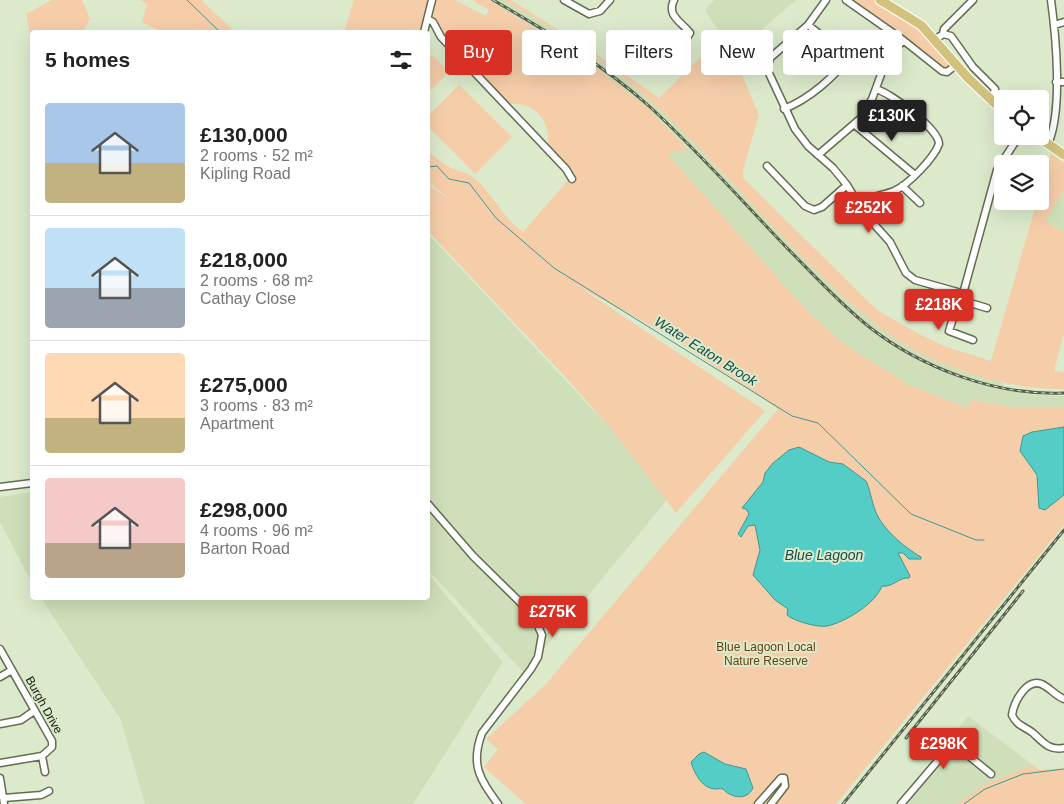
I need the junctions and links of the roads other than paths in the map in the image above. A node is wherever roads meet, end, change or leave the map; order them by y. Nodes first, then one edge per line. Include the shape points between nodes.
1 (432, 0) edge
2 (564, 0) edge
3 (610, 0) edge
4 (674, 0) edge
5 (826, 0) edge
6 (846, 0) edge
7 (880, 0) edge
8 (1051, 0) edge
9 (975, 1) edge
10 (428, 19) junction
11 (1064, 22) edge
12 (808, 24) junction
13 (1054, 25) junction
14 (425, 30) edge
15 (687, 30) edge
16 (816, 30) edge
17 (940, 36) junction
18 (903, 40) joint
19 (956, 65) junction
20 (832, 75) edge
21 (880, 75) edge
22 (1056, 82) junction
23 (1064, 82) edge
24 (876, 89) junction
25 (991, 101) junction
26 (994, 103) edge
27 (784, 109) junction
28 (855, 125) junction
29 (1049, 142) edge
30 (1013, 145) edge
31 (1049, 145) edge
32 (818, 155) junction
33 (1064, 155) edge
34 (767, 166) dead end
35 (915, 175) junction
36 (572, 179) dead end
37 (847, 185) junction
38 (902, 186) junction
39 (920, 203) dead end
40 (858, 204) junction
41 (960, 296) junction
42 (987, 308) dead end
43 (973, 340) dead end
44 (30, 483) edge
45 (0, 487) edge
46 (430, 506) edge
47 (0, 649) edge
48 (12, 670) junction
49 (0, 677) edge
50 (1064, 699) edge
51 (34, 711) junction
52 (0, 724) edge
53 (1064, 748) edge
54 (42, 756) junction
55 (0, 763) edge
56 (45, 772) dead end
57 (991, 774) dead end
58 (0, 778) edge
59 (49, 791) dead end
60 (4, 801) edge
61 (498, 804) edge
62 (758, 804) edge
63 (771, 804) edge
64 (901, 804) edge

1 - 10 street
2 - 3 street via 589,14 600,12
4 - 15 street via 673,15
5 - 12 street
6 - 18 street
7 - 17 main road
8 - 13 street
9 - 17 street via 944,28
10 - 14 street
10 - 36 street
11 - 13 street
12 - 16 street
12 - 27 street via 767,62
13 - 22 street
17 - 19 main road
17 - 25 street via 951,36 973,68 992,85 995,94
18 - 19 street via 942,71 947,72
19 - 25 main road
20 - 27 street via 804,99
21 - 24 street
22 - 23 street
22 - 29 street via 1054,129
24 - 28 street
24 - 35 street via 889,94 938,136 938,148
25 - 26 main road
27 - 32 street via 795,129
28 - 32 street
28 - 35 street
30 - 41 street via 997,170
31 - 33 main road
32 - 37 street
34 - 37 street via 805,206 814,210
35 - 38 street
37 - 40 street
38 - 39 street
38 - 40 street
40 - 41 street via 890,242 910,277
41 - 42 street
41 - 43 street via 949,331
44 - 45 street
46 - 61 street via 473,556 532,615 542,635 538,656 531,669 482,733 479,742 479,777
47 - 48 street, Burgh Drive
48 - 49 street
48 - 51 street, Burgh Drive
50 - 53 street via 1045,685 1035,684 1022,691 1016,699 1012,715 1020,727 1049,748
51 - 52 street via 20,720
51 - 54 street, Burgh Drive via 52,742 52,747
54 - 55 street
54 - 56 street, Burgh Drive
57 - 64 street via 953,743
58 - 60 street
59 - 60 street
62 - 63 street via 784,778 785,786

